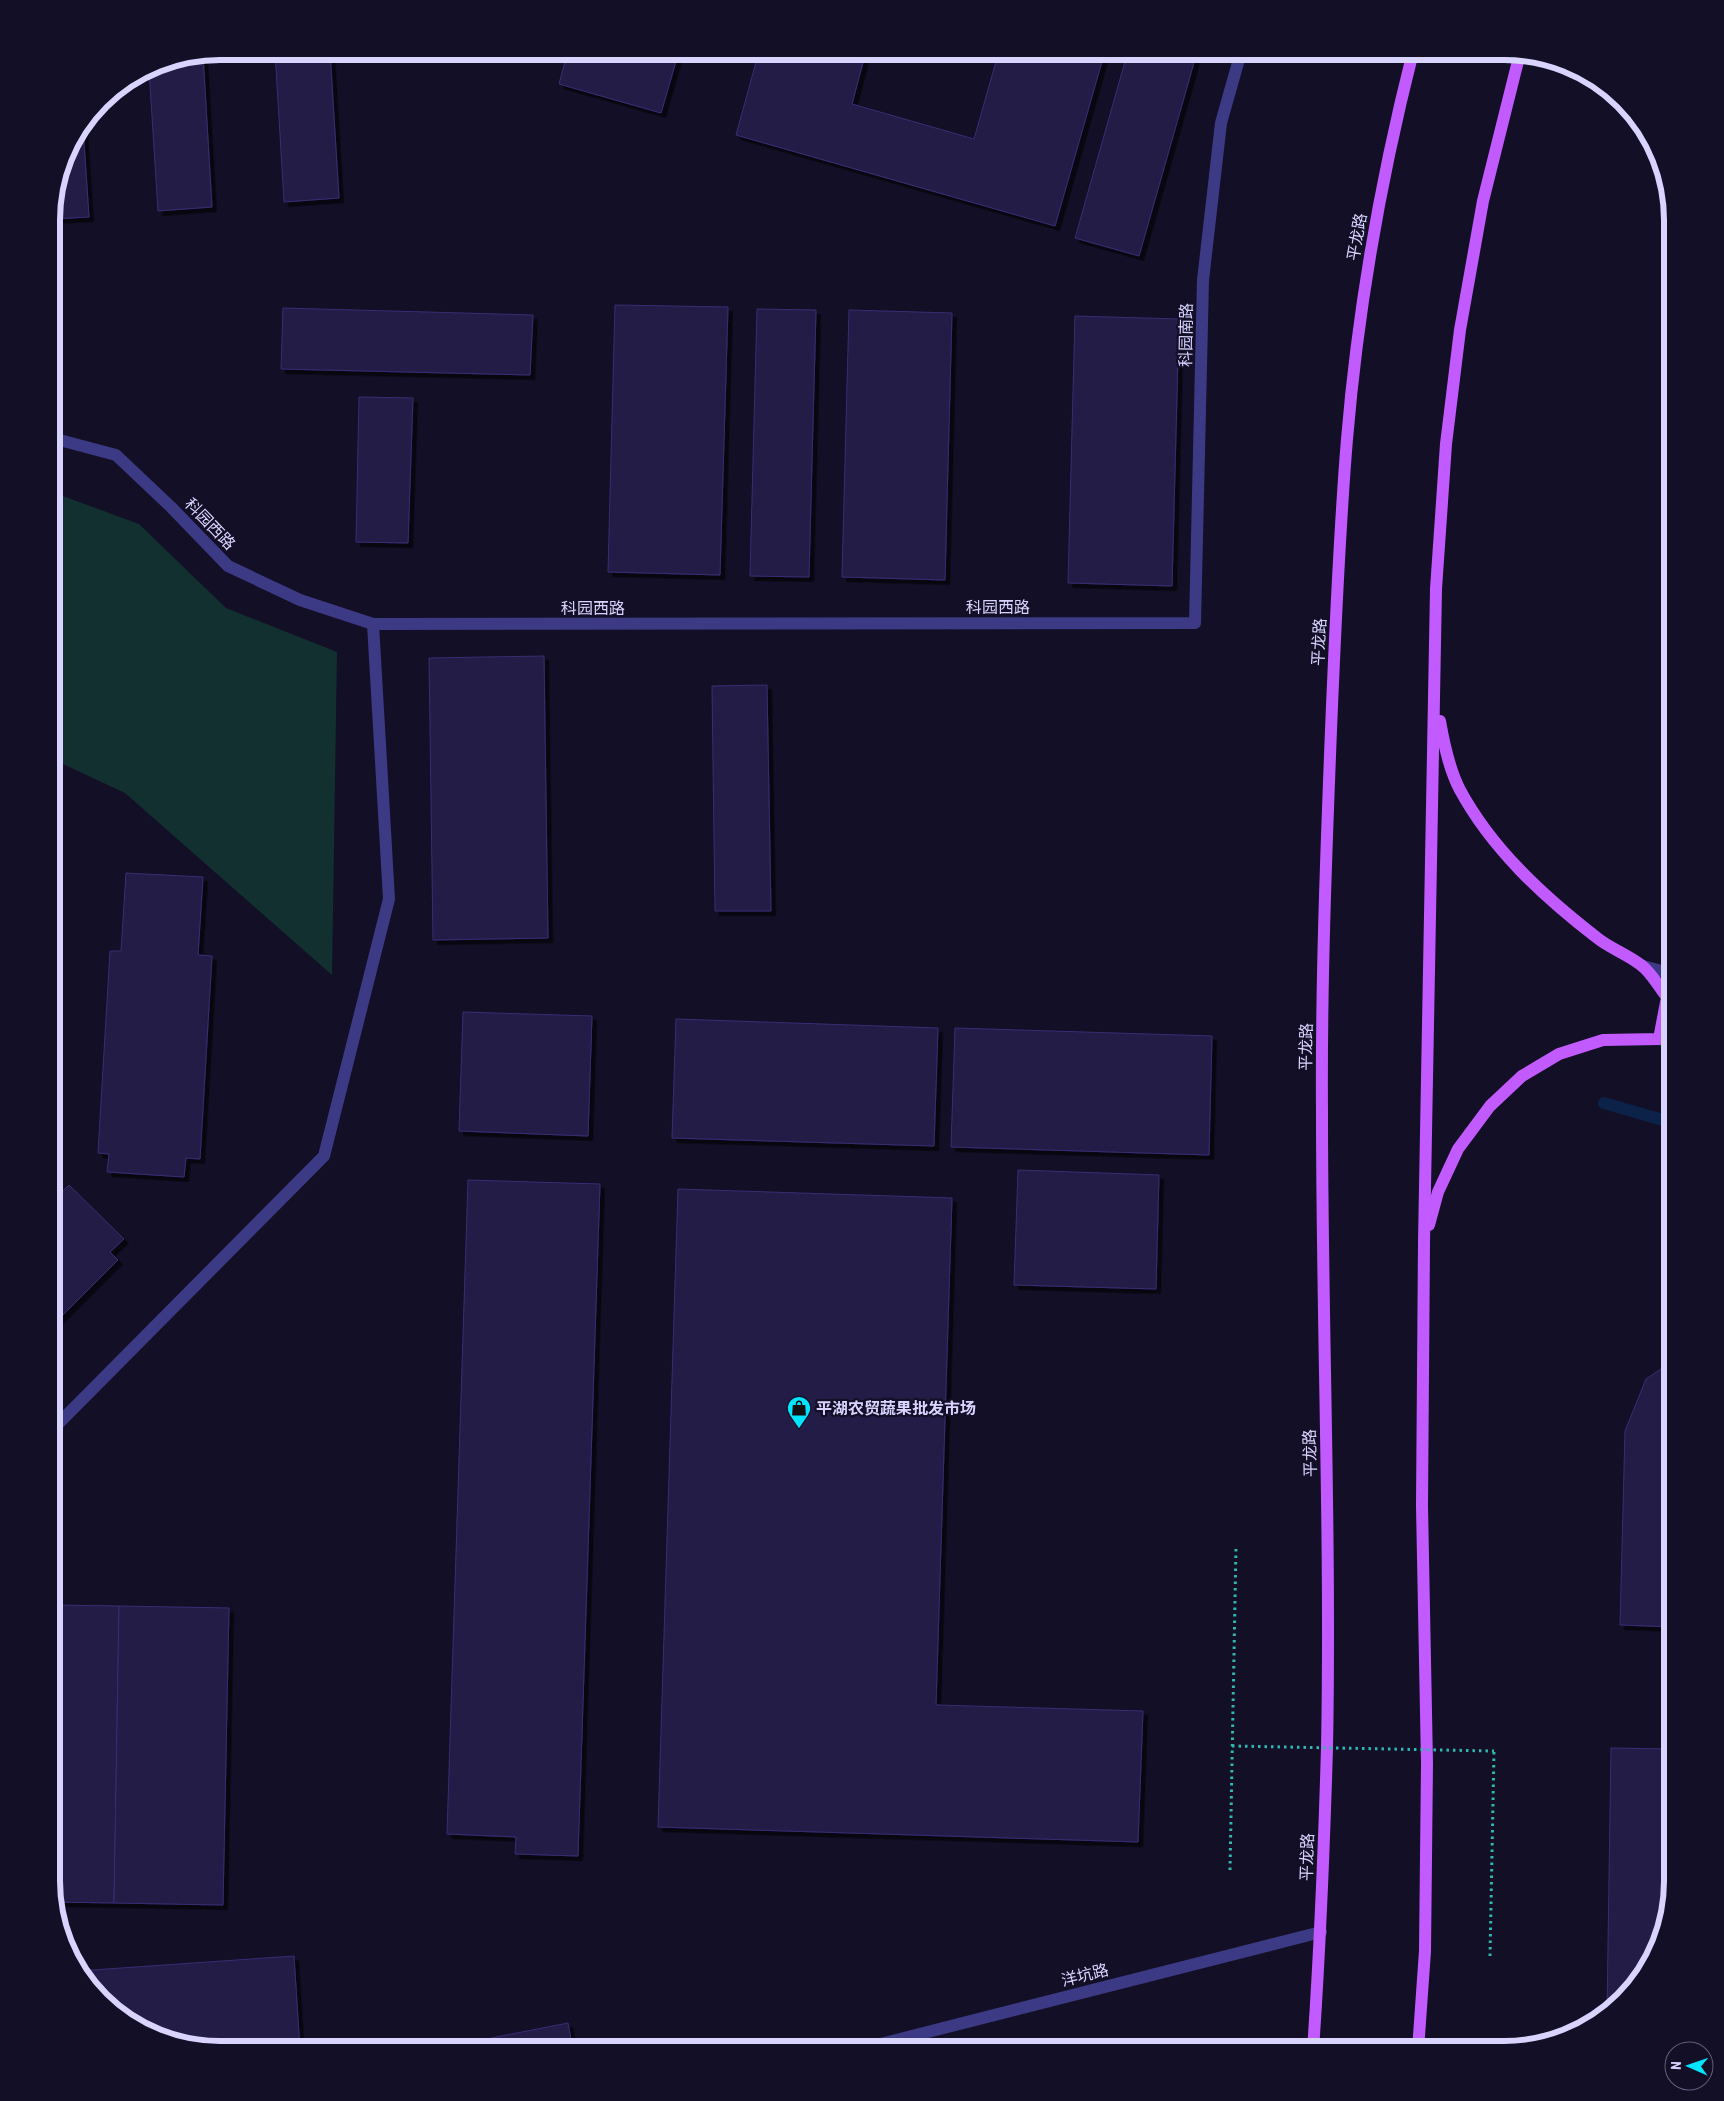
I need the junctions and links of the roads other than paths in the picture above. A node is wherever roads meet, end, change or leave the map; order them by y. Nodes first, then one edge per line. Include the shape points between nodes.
1 (1239, 60) edge
2 (1411, 60) edge
3 (1518, 61) edge
4 (60, 440) edge
5 (1195, 623) joint
6 (373, 624) junction
7 (1434, 692) junction
8 (1643, 966) junction
9 (1664, 972) edge
10 (1664, 993) edge
11 (1664, 1013) edge
12 (1659, 1039) junction
13 (1664, 1040) edge
14 (1424, 1242) junction
15 (60, 1422) edge
16 (1321, 1932) junction
17 (892, 2041) edge
18 (1314, 2041) edge
19 (1419, 2041) edge

1 - 5 street, 科园南路 via 1221,123 1203,280
2 - 16 main road, 平龙路 via 1392,136 1367,276 1347,436 1334,645 1325,877 1322,1110 1327,1744
3 - 7 main road via 1483,201 1460,330 1446,444 1436,588
4 - 6 street, 科园西路 via 116,455 228,566 300,600
5 - 6 street, 科园西路
6 - 15 street via 389,899 324,1156
7 - 8 main road via 1444,744 1460,789 1485,830 1557,906 1598,939
7 - 14 main road
8 - 9 street
8 - 10 main road
11 - 12 main road
12 - 13 street
12 - 14 main road via 1602,1040 1559,1054 1522,1076 1490,1106 1458,1149 1438,1192
14 - 19 main road via 1422,1506 1427,1763 1425,1951
16 - 17 street, 洋坑路
16 - 18 main road, 平龙路

